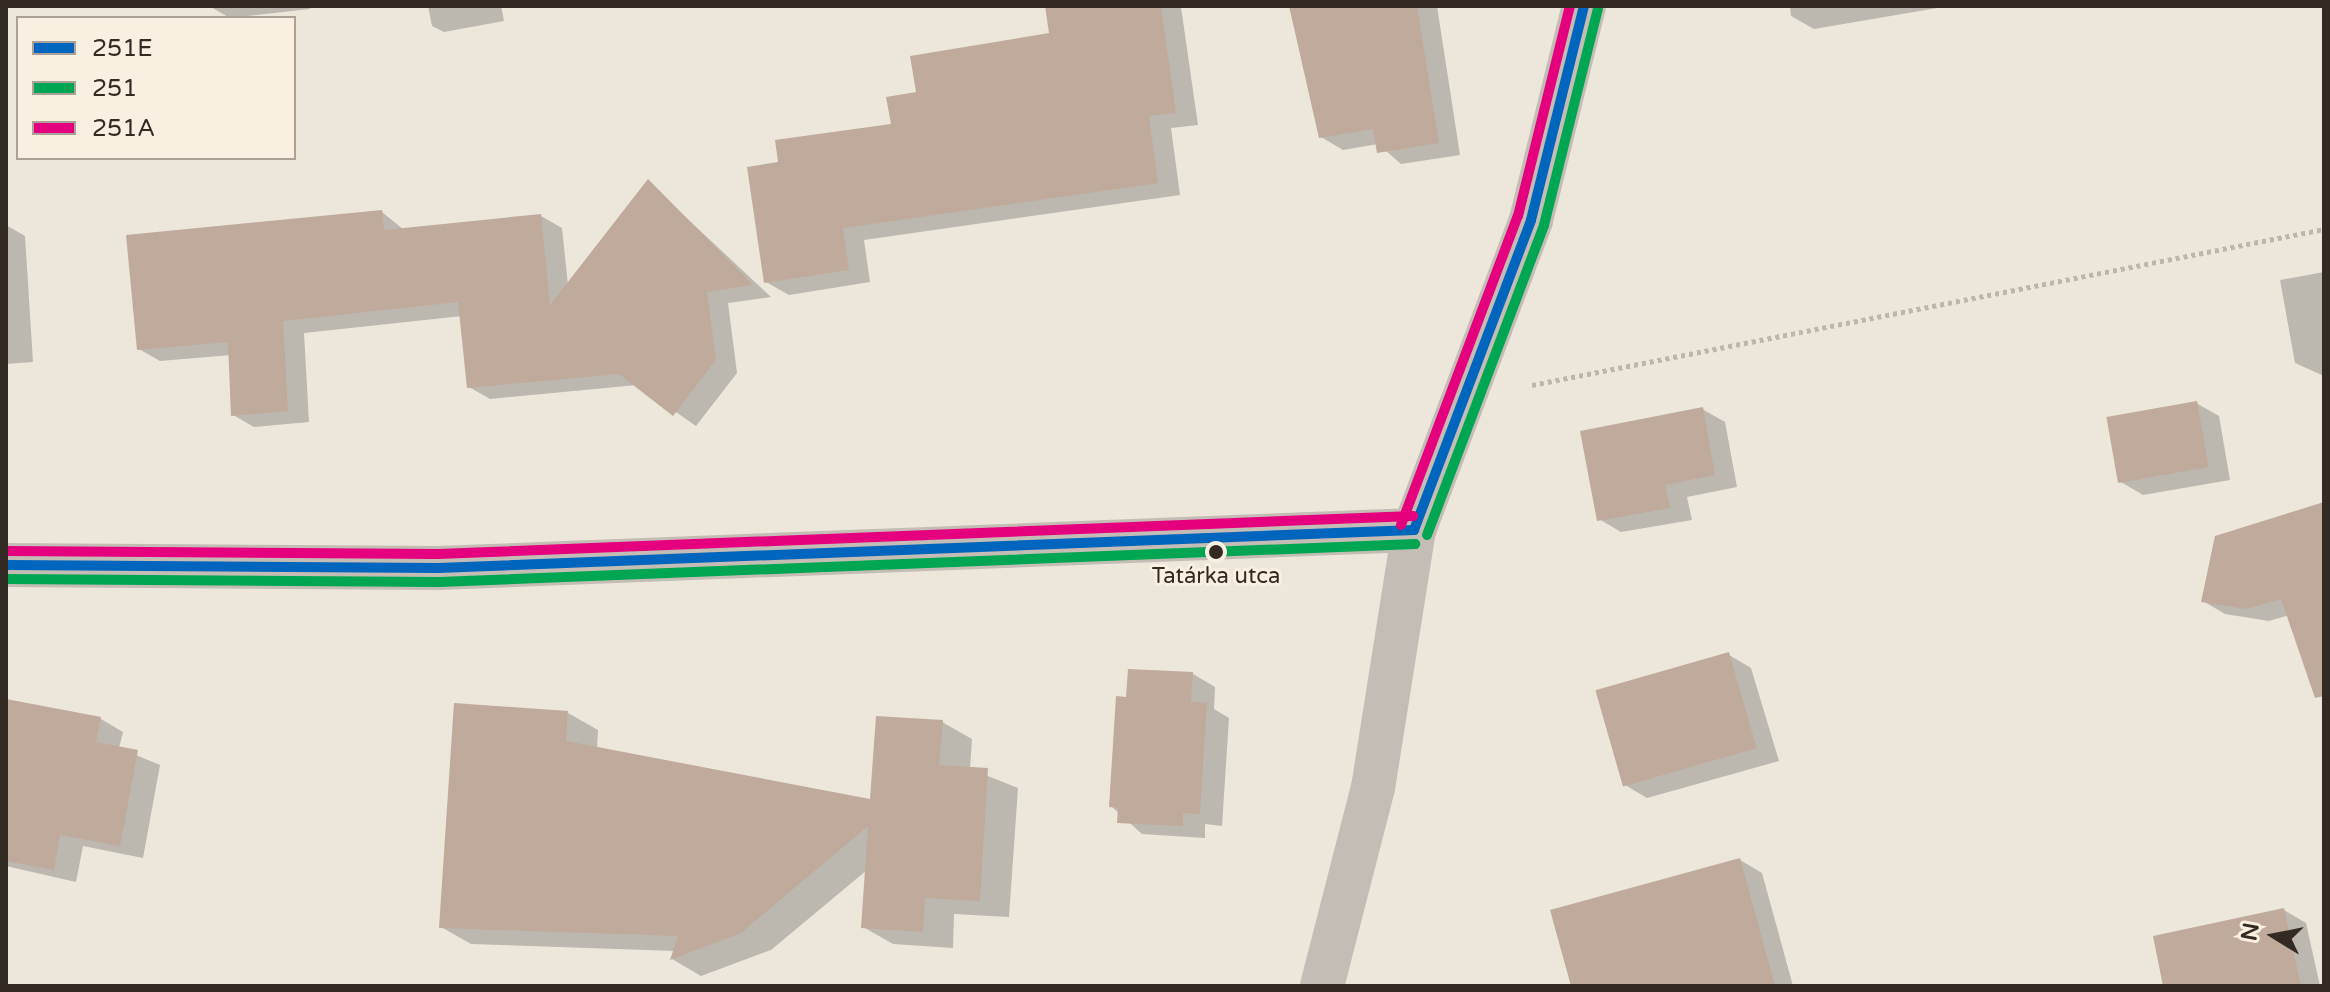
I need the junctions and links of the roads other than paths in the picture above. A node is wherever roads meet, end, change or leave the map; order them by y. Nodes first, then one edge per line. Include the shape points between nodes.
1 (1584, 6) edge
2 (1414, 530) junction
3 (6, 565) edge
4 (1322, 986) edge

1 - 2 street via 1531,220
2 - 3 street via 438,568
2 - 4 street via 1373,788

